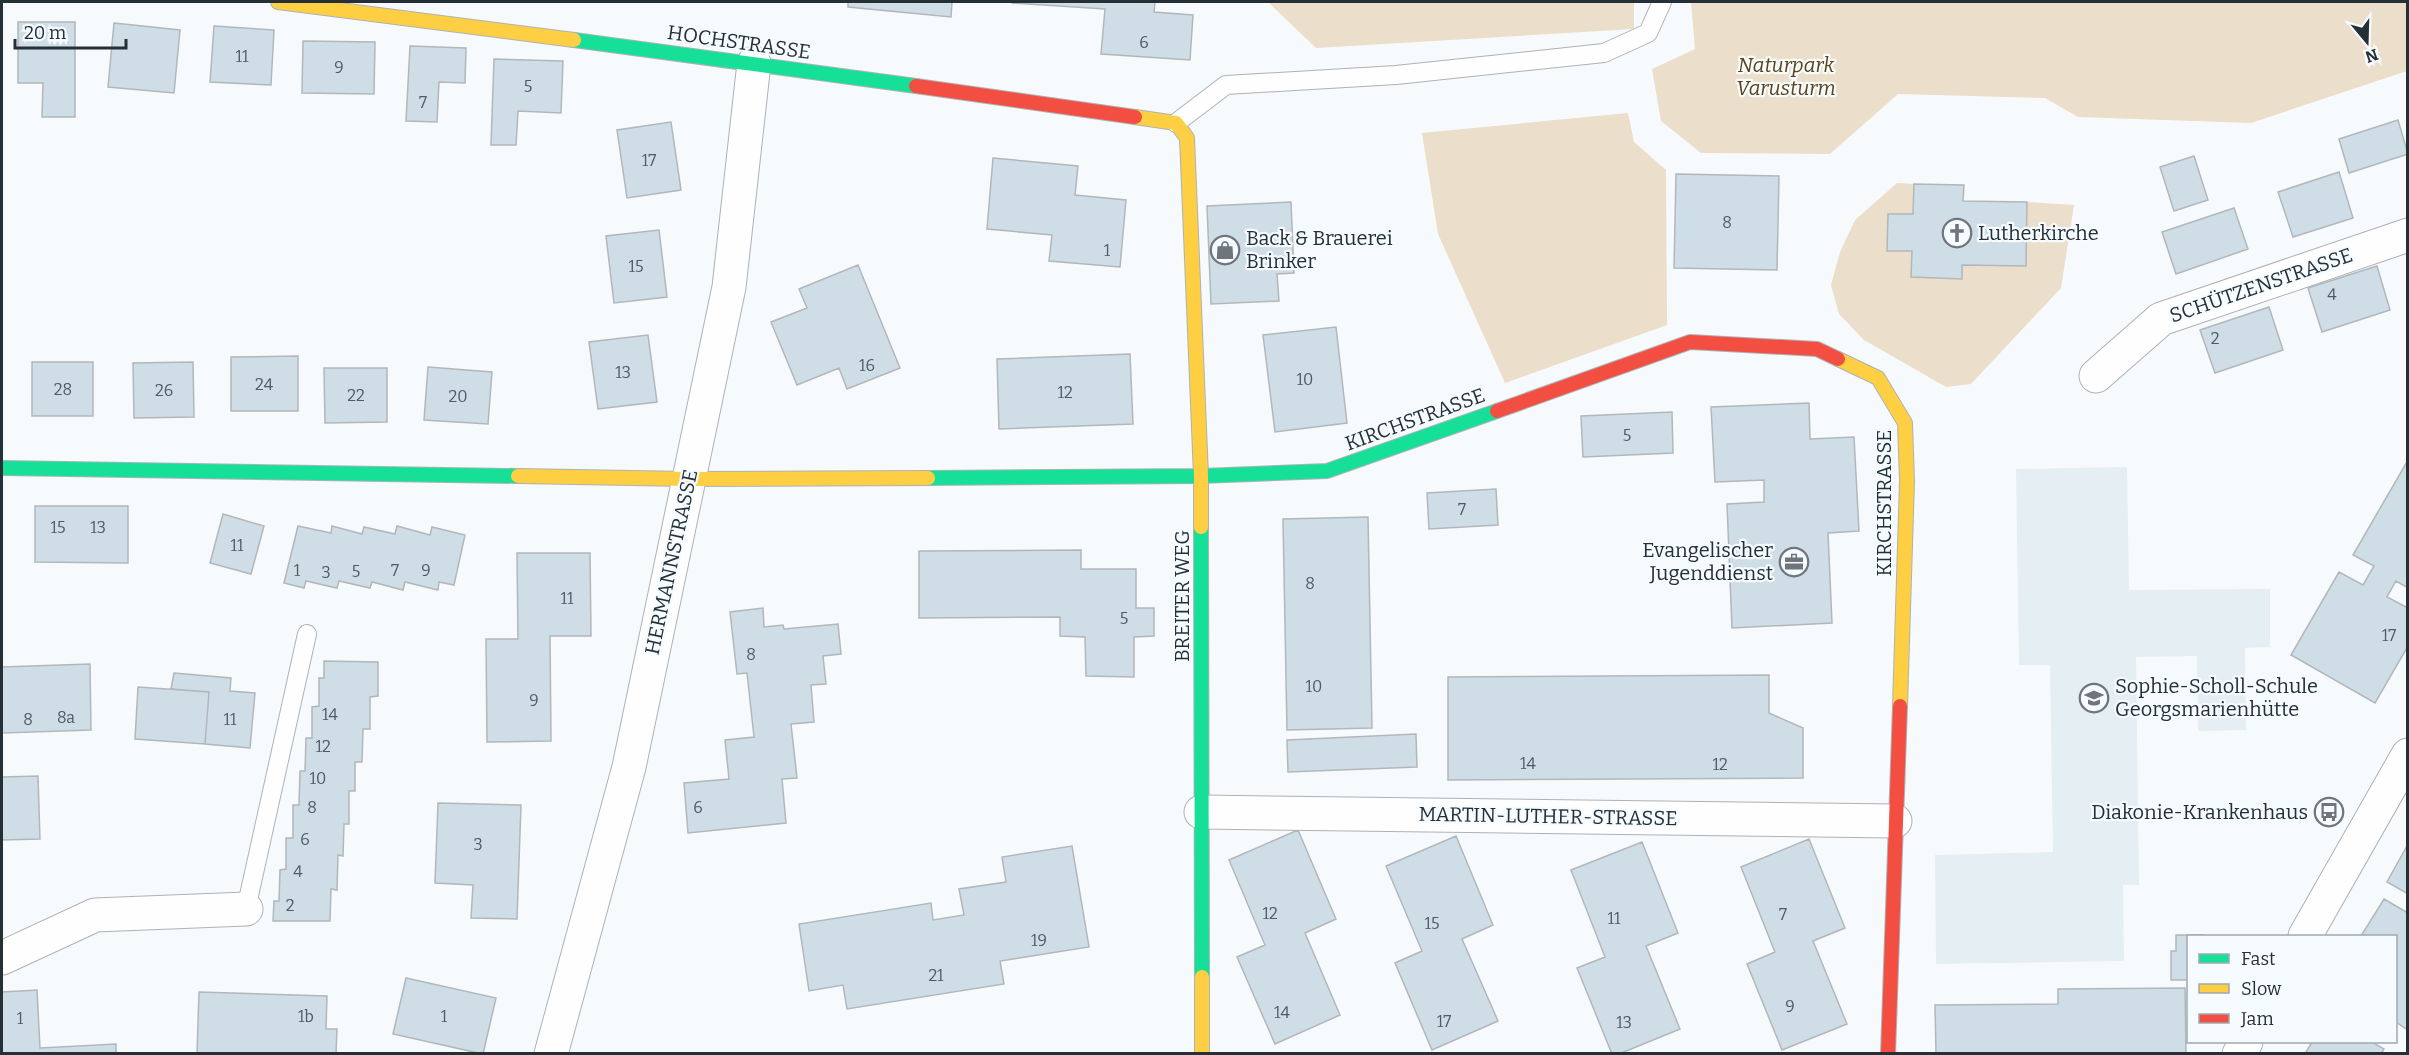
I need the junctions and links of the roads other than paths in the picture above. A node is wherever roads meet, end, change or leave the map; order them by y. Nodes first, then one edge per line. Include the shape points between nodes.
1 (278, 2) edge
2 (1662, 2) edge
3 (754, 63) junction
4 (1176, 123) junction
5 (2408, 235) edge
6 (2096, 376) dead end
7 (2, 468) edge
8 (1201, 476) junction
9 (688, 479) junction
10 (307, 634) dead end
11 (2408, 755) edge
12 (1201, 812) junction
13 (1895, 821) junction
14 (246, 909) joint
15 (2307, 935) edge
16 (2, 958) edge
17 (551, 1053) edge
18 (1202, 1053) edge
19 (1888, 1053) edge

1 - 3 street, HOCHSTRASSE
2 - 4 lane via 1647,33 1604,53 1396,75 1226,85
3 - 4 street, HOCHSTRASSE
3 - 9 street, HERMANNSTRASSE via 729,287
4 - 8 street, BREITER WEG via 1187,138
5 - 6 street, SCHÜTZENSTRASSE via 2161,319
7 - 9 street, KIRCHSTRASSE
8 - 9 street, KIRCHSTRASSE
8 - 12 street, BREITER WEG
8 - 13 street, KIRCHSTRASSE via 1327,471 1690,342 1817,349 1878,378 1905,423 1908,481
9 - 17 street, HERMANNSTRASSE via 629,767
10 - 14 lane
11 - 15 street
12 - 13 street, MARTIN-LUTHER-STRASSE
12 - 18 street, BREITER WEG
13 - 19 street, KIRCHSTRASSE
14 - 16 street via 95,915

